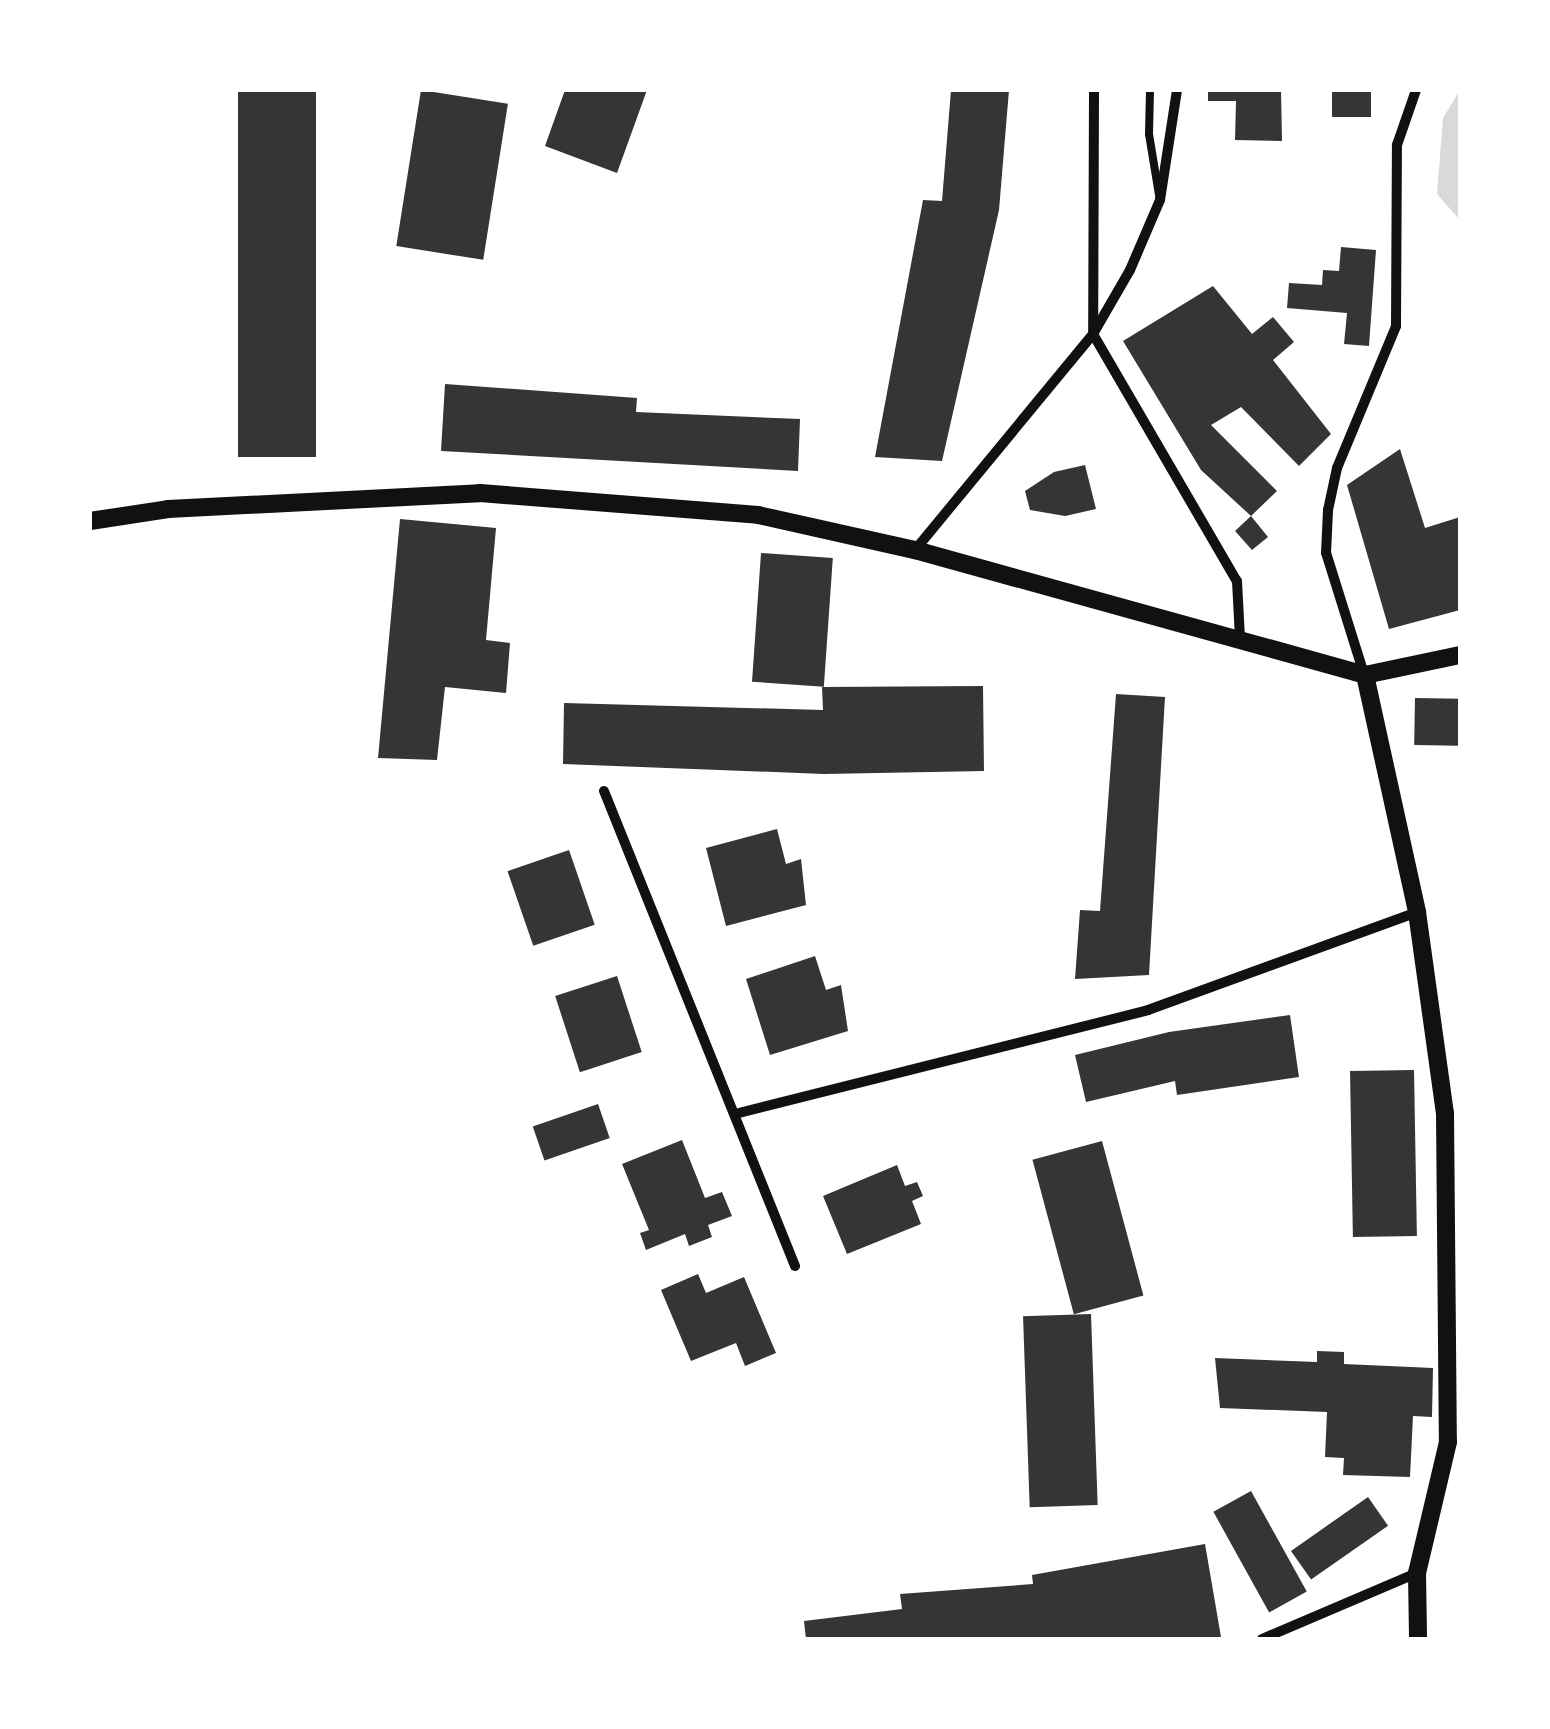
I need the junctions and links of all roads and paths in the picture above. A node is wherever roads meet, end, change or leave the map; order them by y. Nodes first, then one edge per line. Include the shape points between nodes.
1 (1094, 90) edge
2 (1150, 90) edge
3 (1177, 90) edge
4 (1416, 90) edge
5 (1160, 200) junction
6 (1093, 334) junction
7 (90, 521) edge
8 (915, 550) junction
9 (1240, 638) junction
10 (1460, 655) edge
11 (1364, 675) junction
12 (604, 790) dead end
13 (1417, 912) junction
14 (735, 1114) junction
15 (795, 1266) dead end
16 (1454, 1442) edge
17 (1417, 1572) junction
18 (1262, 1639) edge
19 (1418, 1639) edge

1 - 6 street
2 - 5 lane
3 - 5 street
4 - 11 street via 1398,145 1396,326 1338,468 1328,510 1326,554
5 - 6 street
6 - 8 street
6 - 9 street via 1237,581
7 - 8 street via 168,509 480,493 758,515
8 - 9 street
9 - 11 street via 1307,664
10 - 11 street
11 - 13 street
12 - 14 street
13 - 14 street via 1148,1010
13 - 16 street via 1445,1113
14 - 15 street
16 - 17 street
17 - 18 street
17 - 19 street

